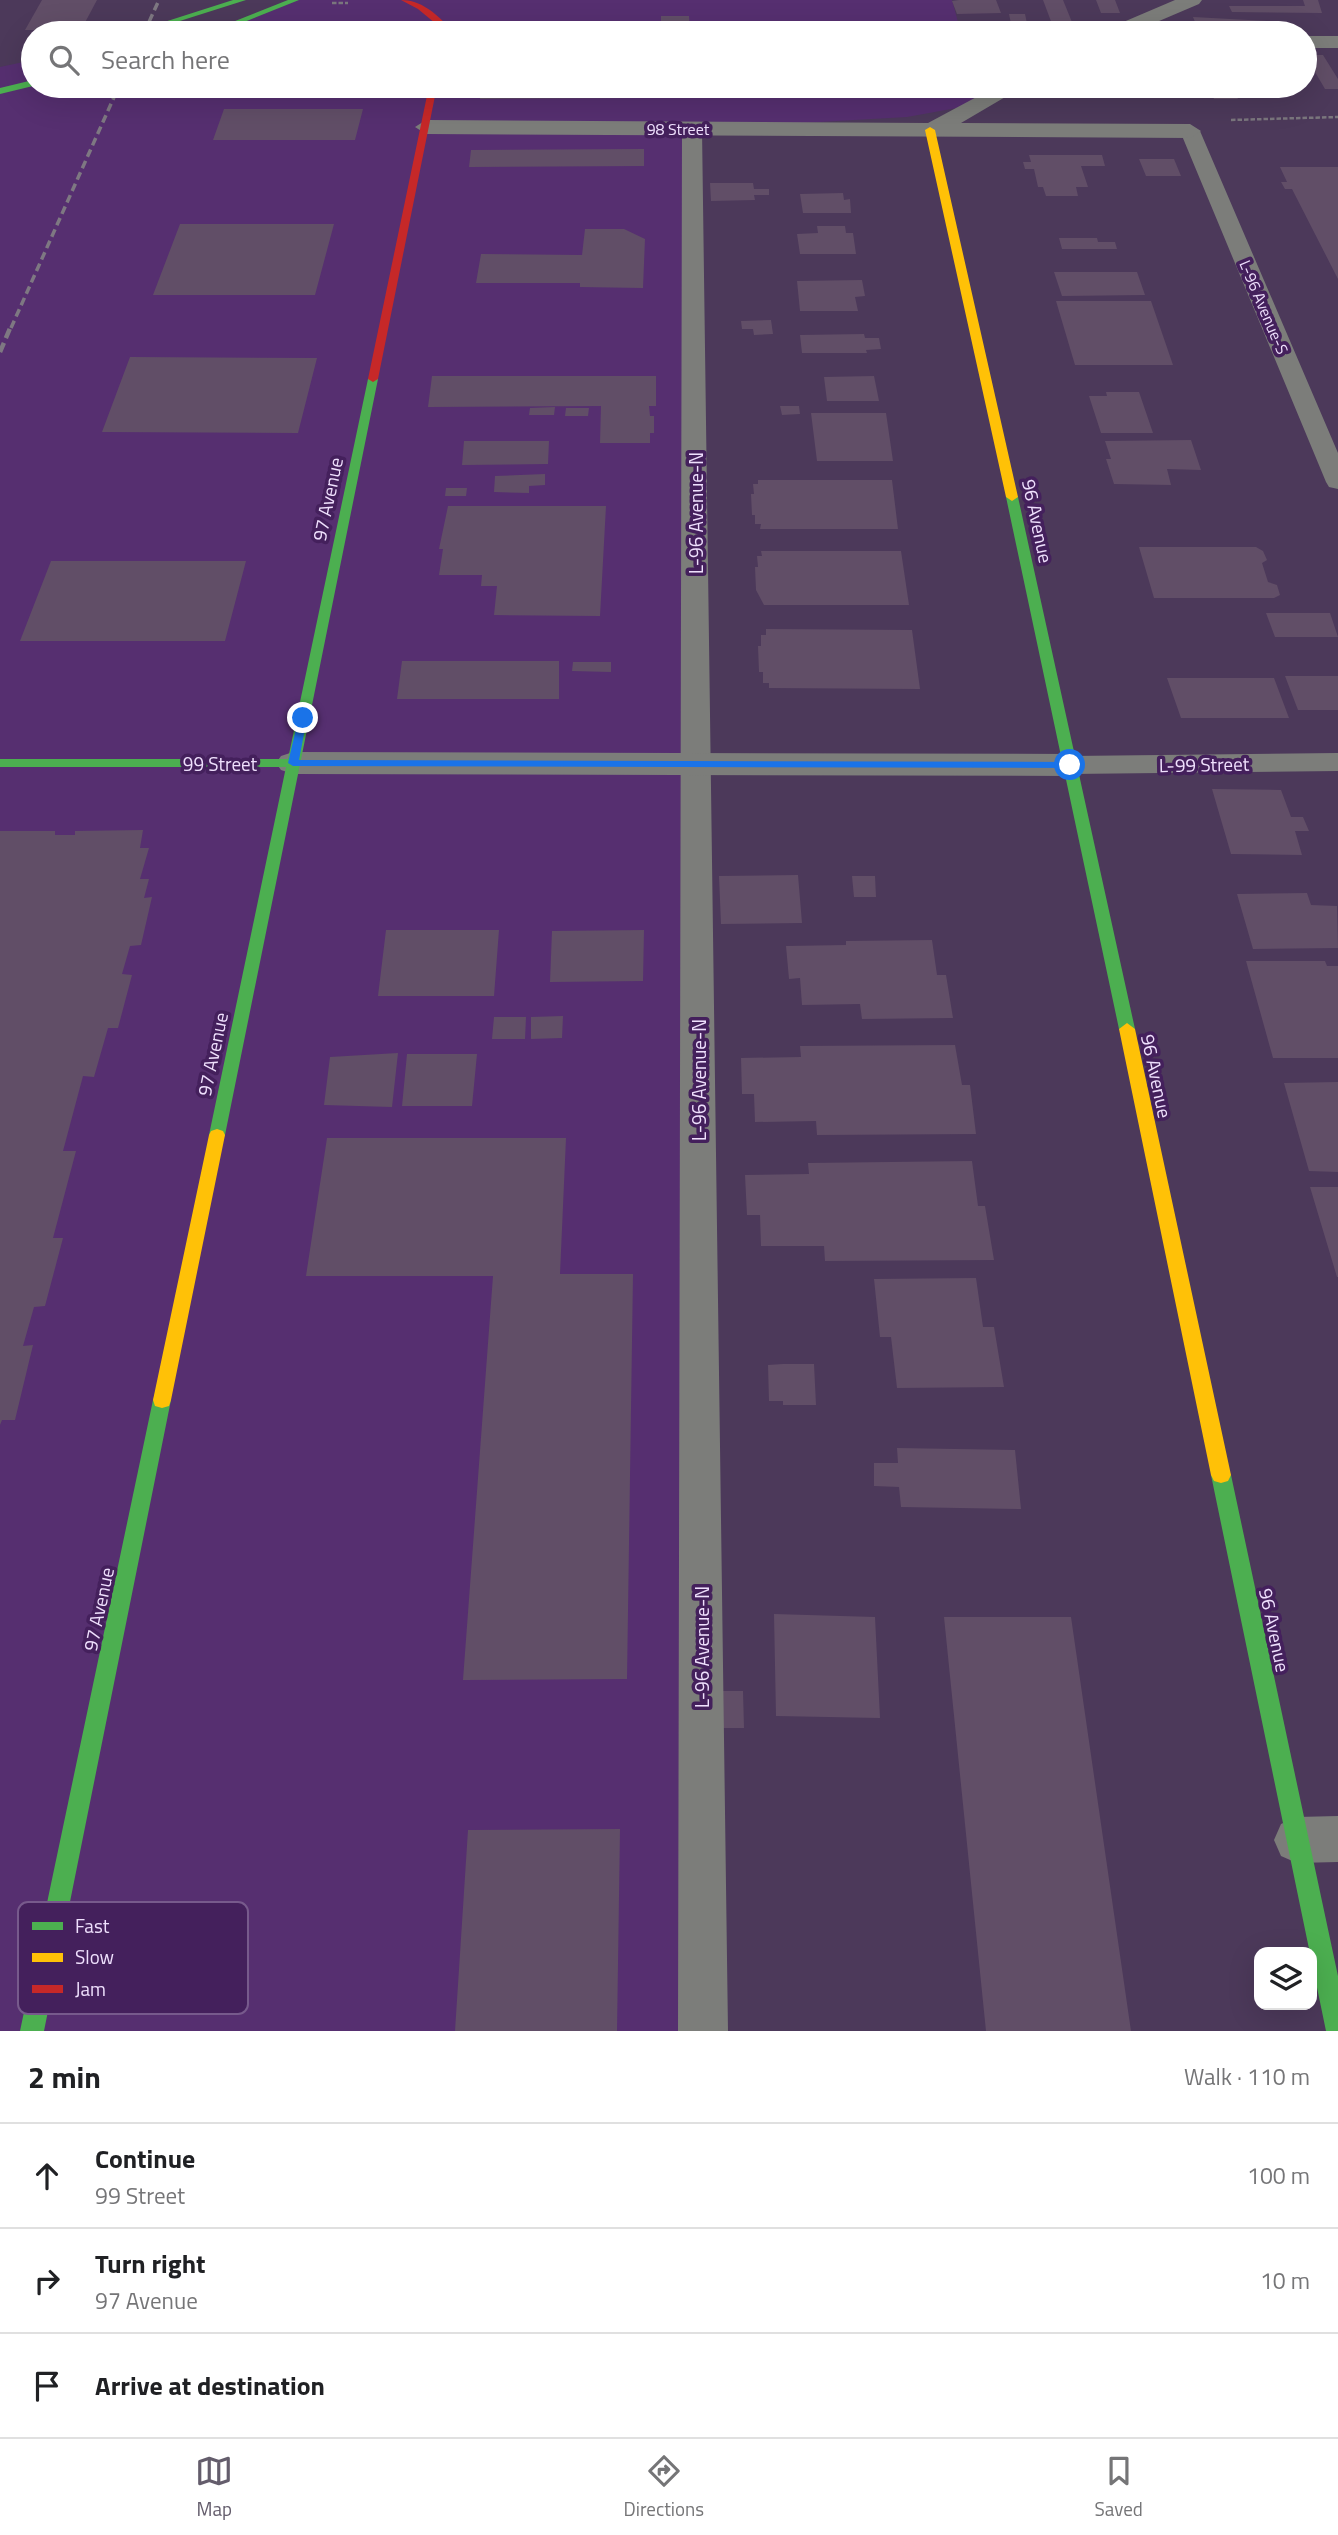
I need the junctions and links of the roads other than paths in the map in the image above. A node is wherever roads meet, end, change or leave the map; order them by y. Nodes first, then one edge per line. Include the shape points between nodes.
1 (242, 0) edge
2 (295, 0) edge
3 (405, 0) edge
4 (1192, 0) edge
5 (449, 1) edge
6 (173, 21) edge
7 (239, 21) edge
8 (435, 21) edge
9 (445, 21) edge
10 (1142, 21) edge
11 (1317, 42) edge
12 (1338, 42) edge
13 (21, 86) edge
14 (0, 91) edge
15 (431, 98) edge
16 (990, 98) edge
17 (426, 127) junction
18 (692, 129) junction
19 (930, 130) junction
20 (1191, 131) joint
21 (1338, 482) edge
22 (1338, 762) edge
23 (0, 763) edge
24 (293, 763) junction
25 (696, 764) junction
26 (1070, 765) junction
27 (1318, 1840) edge
28 (59, 1902) edge
29 (703, 2031) edge
30 (1338, 2031) edge

1 - 6 street
2 - 7 street
3 - 8 street
4 - 10 street
5 - 9 street
11 - 12 street
13 - 14 street
15 - 17 street, 97 Avenue
16 - 19 street, 98 Street
17 - 18 street, 98 Street
17 - 24 street, 97 Avenue
18 - 19 street, 98 Street
18 - 25 lane, L-96 Avenue-N
19 - 20 street, 98 Street
19 - 26 street, 96 Avenue
20 - 21 lane, L-96 Avenue-S
22 - 26 lane, L-99 Street
23 - 24 street, 99 Street
24 - 25 street, 99 Street
24 - 28 street, 97 Avenue
25 - 26 street, 99 Street
25 - 29 lane, L-96 Avenue-N
26 - 27 street, 96 Avenue
27 - 30 street, 96 Avenue

